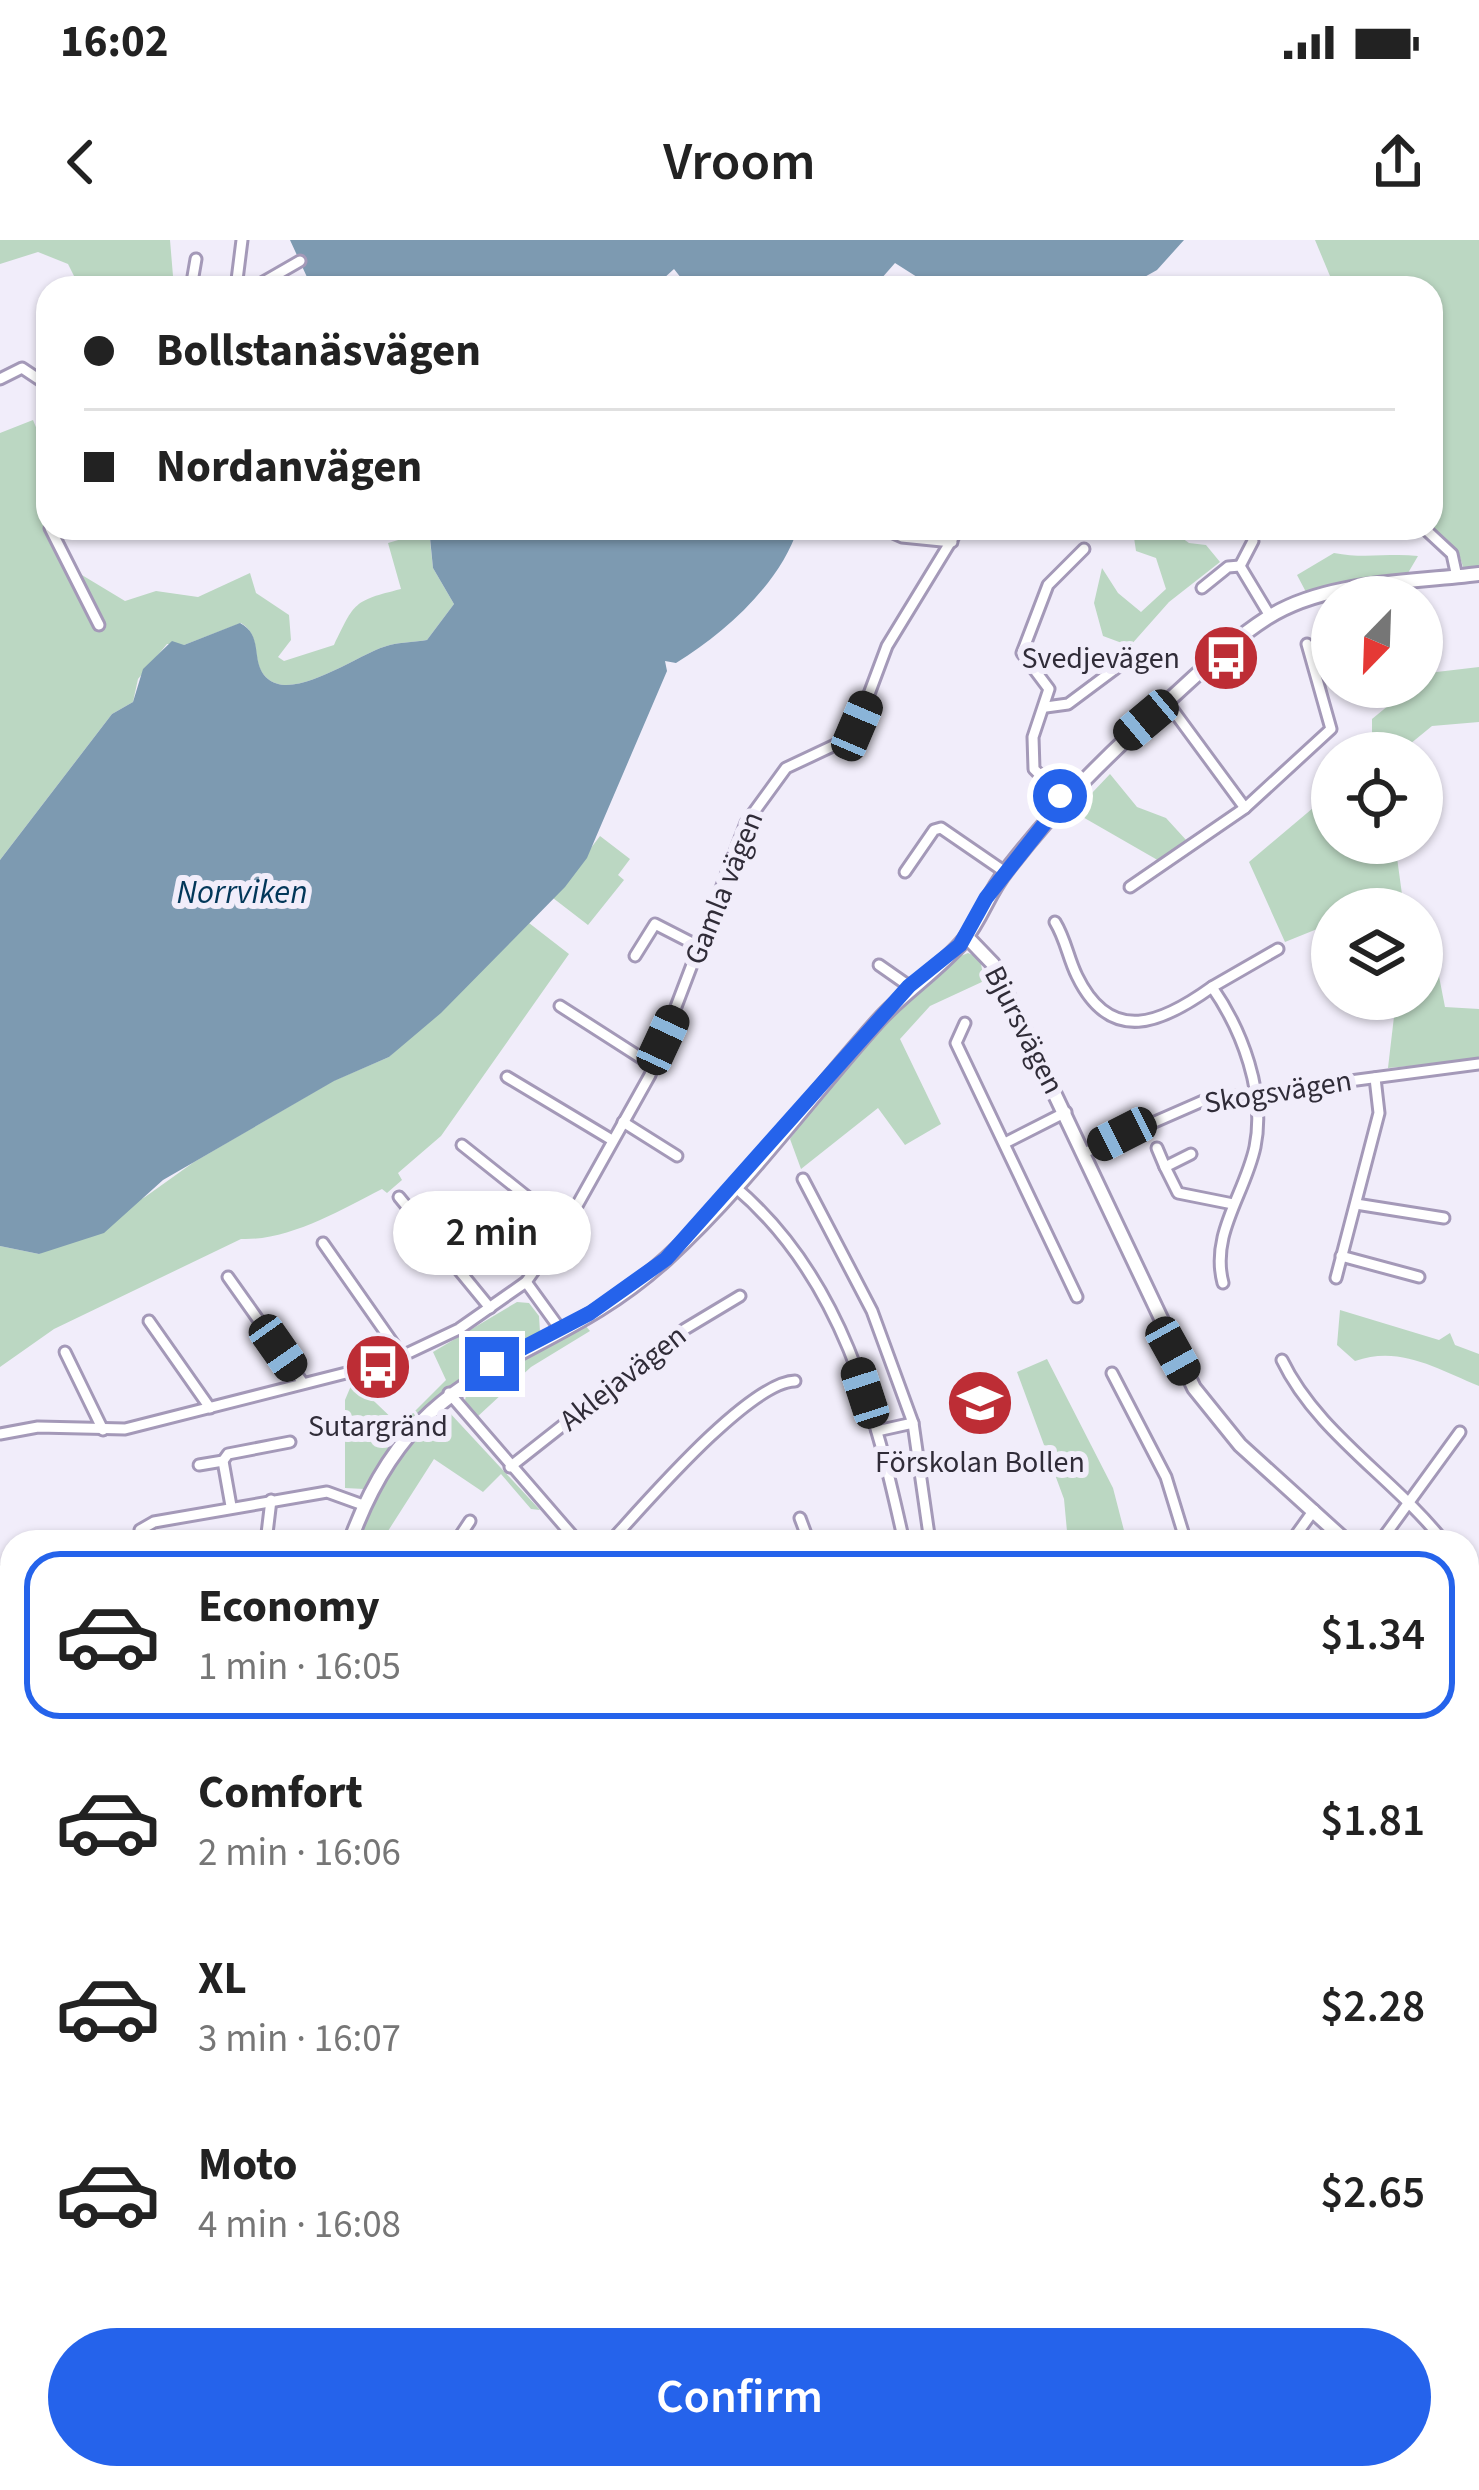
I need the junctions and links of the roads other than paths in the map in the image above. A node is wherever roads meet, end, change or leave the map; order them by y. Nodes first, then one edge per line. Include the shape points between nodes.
1 (242, 240) edge
2 (196, 259) dead end
3 (299, 261) dead end
4 (193, 276) edge
5 (238, 276) edge
6 (273, 276) edge
7 (36, 377) edge
8 (0, 379) edge
9 (56, 540) edge
10 (932, 540) edge
11 (1437, 540) edge
12 (952, 542) joint
13 (1253, 542) dead end
14 (1084, 549) dead end
15 (1240, 566) junction
16 (1479, 574) edge
17 (1457, 577) junction
18 (1202, 588) dead end
19 (1270, 616) junction
20 (100, 625) dead end
21 (1307, 644) dead end
22 (1127, 660) dead end
23 (1167, 701) junction
24 (1046, 707) junction
25 (1064, 799) junction
26 (1245, 808) junction
27 (905, 872) dead end
28 (1005, 872) junction
29 (1130, 887) dead end
30 (1055, 922) dead end
31 (967, 937) junction
32 (698, 946) junction
33 (1278, 949) dead end
34 (635, 956) dead end
35 (879, 965) dead end
36 (909, 986) junction
37 (1212, 986) junction
38 (560, 1006) dead end
39 (965, 1023) dead end
40 (1479, 1064) edge
41 (652, 1065) junction
42 (507, 1077) dead end
43 (1375, 1078) junction
44 (1252, 1091) junction
45 (1066, 1112) junction
46 (623, 1122) junction
47 (612, 1140) junction
48 (1005, 1143) junction
49 (463, 1145) dead end
50 (1157, 1148) dead end
51 (1086, 1152) junction
52 (1191, 1154) dead end
53 (677, 1156) dead end
54 (1165, 1167) junction
55 (803, 1179) dead end
56 (734, 1186) junction
57 (399, 1197) dead end
58 (1233, 1204) junction
59 (1356, 1204) junction
60 (1444, 1218) dead end
61 (565, 1227) junction
62 (323, 1243) dead end
63 (1341, 1256) junction
64 (1419, 1276) dead end
65 (228, 1277) dead end
66 (1336, 1279) dead end
67 (526, 1282) junction
68 (1222, 1283) dead end
69 (740, 1296) dead end
70 (1077, 1297) dead end
71 (490, 1308) junction
72 (149, 1321) dead end
73 (560, 1329) junction
74 (65, 1352) dead end
75 (402, 1356) junction
76 (1282, 1360) dead end
77 (1112, 1373) dead end
78 (794, 1381) dead end
79 (303, 1383) junction
80 (448, 1394) junction
81 (210, 1408) junction
82 (913, 1423) junction
83 (103, 1430) junction
84 (877, 1431) junction
85 (1460, 1432) dead end
86 (0, 1434) edge
87 (290, 1442) dead end
88 (223, 1461) junction
89 (200, 1465) dead end
90 (510, 1467) junction
91 (272, 1500) junction
92 (1413, 1502) junction
93 (363, 1505) junction
94 (231, 1506) junction
95 (1314, 1510) junction
96 (800, 1518) dead end
97 (470, 1521) dead end
98 (140, 1530) dead end
99 (268, 1530) edge
100 (354, 1530) edge
101 (464, 1530) edge
102 (567, 1530) edge
103 (622, 1530) edge
104 (804, 1530) edge
105 (901, 1530) edge
106 (928, 1530) edge
107 (1182, 1530) edge
108 (1300, 1530) edge
109 (1335, 1530) edge
110 (1390, 1530) edge
111 (1435, 1530) edge

1 - 5 street
2 - 4 street
3 - 6 street
7 - 8 street via 22,368
9 - 20 street
10 - 12 street
11 - 17 street via 1452,554
12 - 32 street, Gamla vägen via 887,646 857,726 786,768 758,803
13 - 15 street
14 - 24 street via 1048,585 1025,639 1027,664 1049,689
15 - 18 street
15 - 19 street
16 - 17 street
17 - 19 street via 1354,588
19 - 23 street
21 - 26 street via 1330,729
22 - 24 street via 1068,704
23 - 25 street
23 - 26 street
24 - 25 street via 1033,737 1034,769
25 - 28 street
26 - 29 street
27 - 28 street via 941,828
28 - 31 street
30 - 37 street via 1099,1011 1120,1021 1164,1016
31 - 36 street
31 - 45 street, Bjursvägen via 993,964
32 - 34 street via 656,924
32 - 41 street, Gamla vägen
33 - 37 street
35 - 36 street
36 - 56 street
37 - 44 street via 1245,1046
38 - 41 street
39 - 48 street via 956,1043
40 - 43 street, Skogsvägen
41 - 46 street, Gamla vägen
42 - 47 street
43 - 44 street, Skogsvägen
43 - 59 street via 1378,1113
44 - 51 street, Skogsvägen via 1205,1100
44 - 58 street via 1255,1149
45 - 48 street
45 - 51 street, Bjursvägen
46 - 47 street, Gamla vägen
46 - 53 street
47 - 61 street, Gamla vägen
48 - 70 street
49 - 61 street
50 - 54 street
51 - 95 street, Bjursvägen via 1173,1351 1210,1414
52 - 54 street
54 - 58 street via 1178,1193
55 - 82 street via 872,1311
56 - 73 street via 643,1279
56 - 84 street via 804,1260 830,1302
57 - 71 street
58 - 68 street via 1218,1265
59 - 60 street
59 - 63 street
61 - 67 street, Gamla vägen
62 - 75 street
63 - 64 street
63 - 66 street
65 - 79 street
67 - 71 street, Gamla vägen
67 - 73 street
69 - 90 street, Aklejavägen via 685,1329
71 - 75 street, Gamla vägen
72 - 81 street
73 - 80 street
74 - 83 street
75 - 79 street, Gamla vägen
76 - 92 street via 1323,1420
77 - 107 street via 1166,1477
78 - 103 street via 776,1382 748,1401
79 - 81 street, Gamla vägen
80 - 90 street
80 - 93 street via 411,1431
81 - 83 street, Gamla vägen
82 - 84 street
82 - 106 street
83 - 86 street, Gamla vägen
84 - 105 street
85 - 92 street
87 - 88 street
88 - 89 street
88 - 94 street
90 - 102 street
91 - 93 street via 327,1492
91 - 94 street
91 - 99 street
92 - 110 street
92 - 111 street
93 - 100 street
94 - 98 street
95 - 108 street
95 - 109 street, Bjursvägen
96 - 104 street
97 - 101 street

